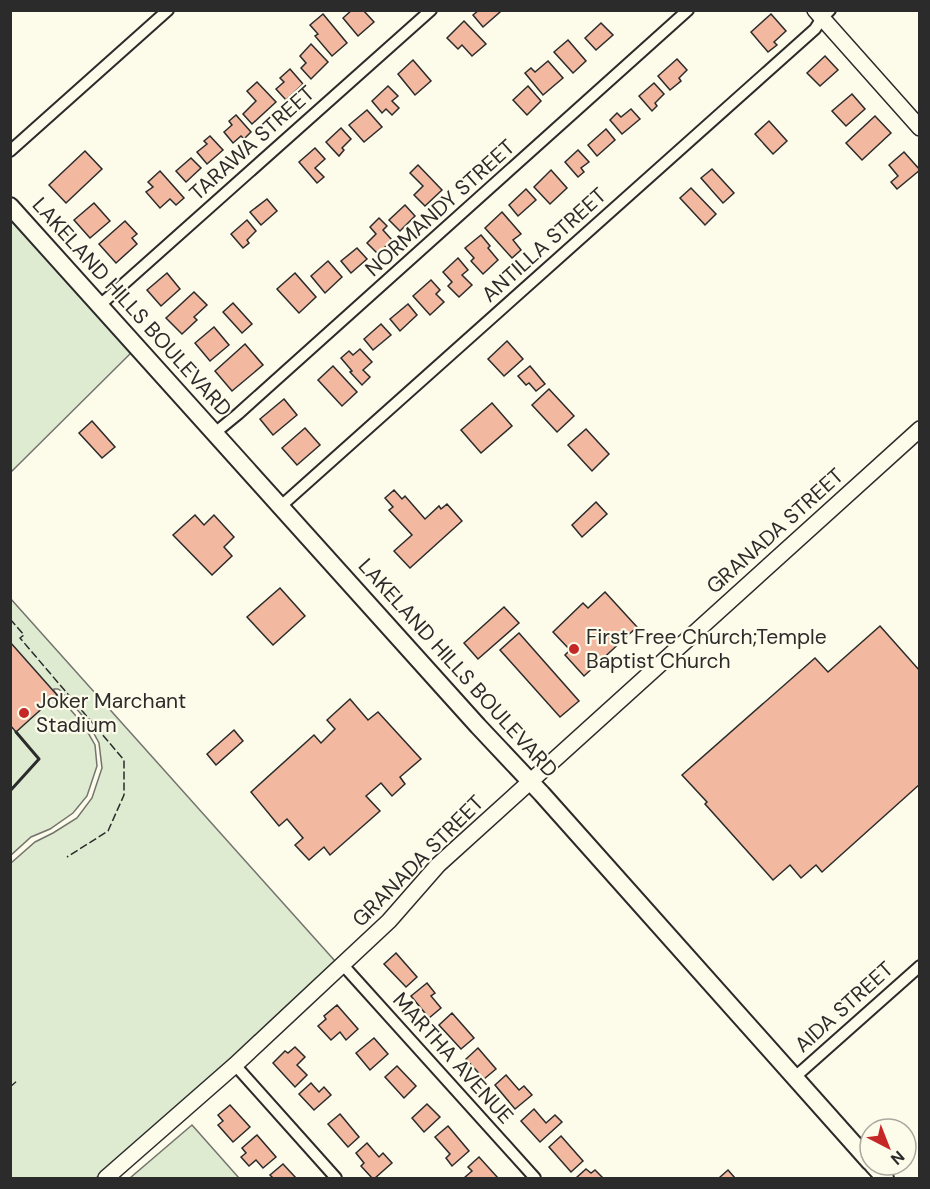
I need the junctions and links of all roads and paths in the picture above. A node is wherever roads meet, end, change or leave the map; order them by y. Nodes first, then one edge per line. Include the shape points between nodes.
1 (168, 10) edge
2 (431, 10) edge
3 (688, 10) edge
4 (822, 13) edge
5 (920, 128) edge
6 (10, 151) edge
7 (10, 206) edge
8 (100, 305) junction
9 (920, 429) edge
10 (216, 432) junction
11 (281, 506) junction
12 (530, 781) junction
13 (342, 964) junction
14 (920, 966) edge
15 (235, 1065) junction
16 (795, 1077) junction
17 (858, 1149) edge
18 (106, 1179) edge
19 (336, 1179) edge
20 (535, 1179) edge

1 - 6 street
2 - 8 street, TARAWA STREET
3 - 10 street, NORMANDY STREET
4 - 5 street
4 - 11 street, ANTILLA STREET via 815,29
7 - 8 main road, LAKELAND HILLS BOULEVARD
8 - 10 main road, LAKELAND HILLS BOULEVARD
9 - 12 street, GRANADA STREET
10 - 11 main road, LAKELAND HILLS BOULEVARD
11 - 12 main road, LAKELAND HILLS BOULEVARD
12 - 13 street, GRANADA STREET via 438,865 389,921
12 - 16 main road, LAKELAND HILLS BOULEVARD
13 - 15 street, GRANADA STREET
13 - 20 street, MARTHA AVENUE
14 - 16 street, AIDA STREET
15 - 18 street, GRANADA STREET
15 - 19 street
16 - 17 main road, LAKELAND HILLS BOULEVARD

